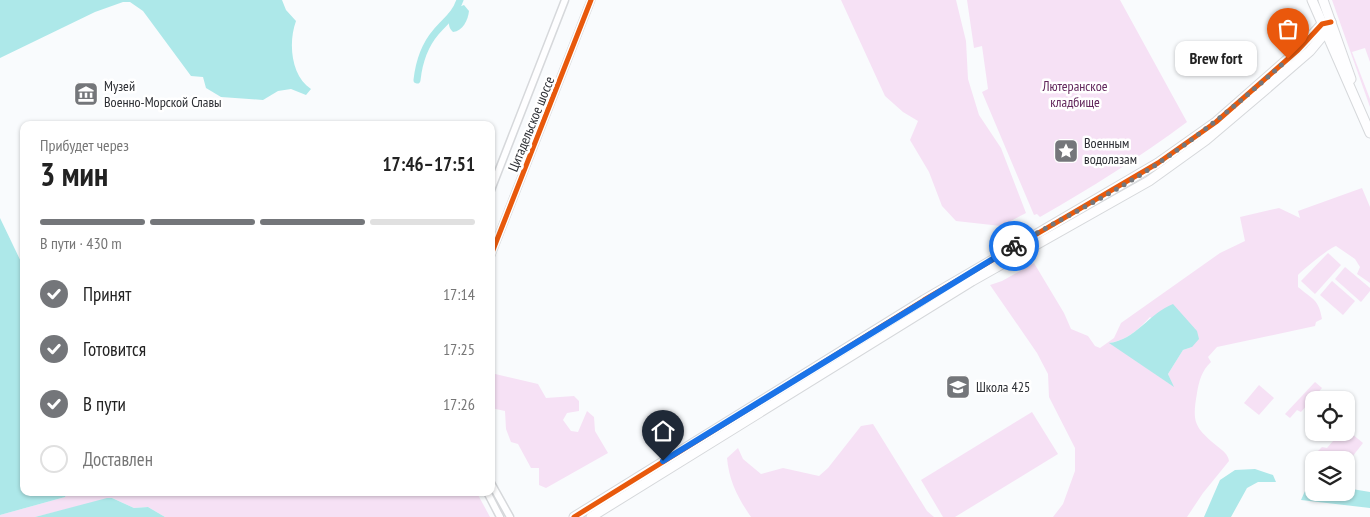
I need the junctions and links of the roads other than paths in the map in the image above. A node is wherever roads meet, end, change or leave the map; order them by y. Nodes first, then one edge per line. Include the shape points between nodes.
1 (565, 0) edge
2 (591, 0) edge
3 (1312, 0) edge
4 (1323, 0) edge
5 (1326, 23) junction
6 (1326, 33) junction
7 (1310, 51) junction
8 (1335, 54) junction
9 (1370, 133) edge
10 (495, 180) edge
11 (495, 245) edge
12 (495, 490) edge
13 (489, 496) edge
14 (500, 517) edge
15 (510, 517) edge
16 (574, 517) edge
17 (592, 517) edge

1 - 10 street, Цитадельское шоссе
2 - 11 street, Цитадельское шоссе
3 - 5 street
4 - 5 street
5 - 6 street
5 - 9 street
5 - 16 street via 1216,122 1158,163 924,300
6 - 7 street
6 - 8 street
7 - 8 street via 1324,48
7 - 17 street via 1221,128 1149,181 972,281
8 - 9 street
12 - 15 street
13 - 14 street

